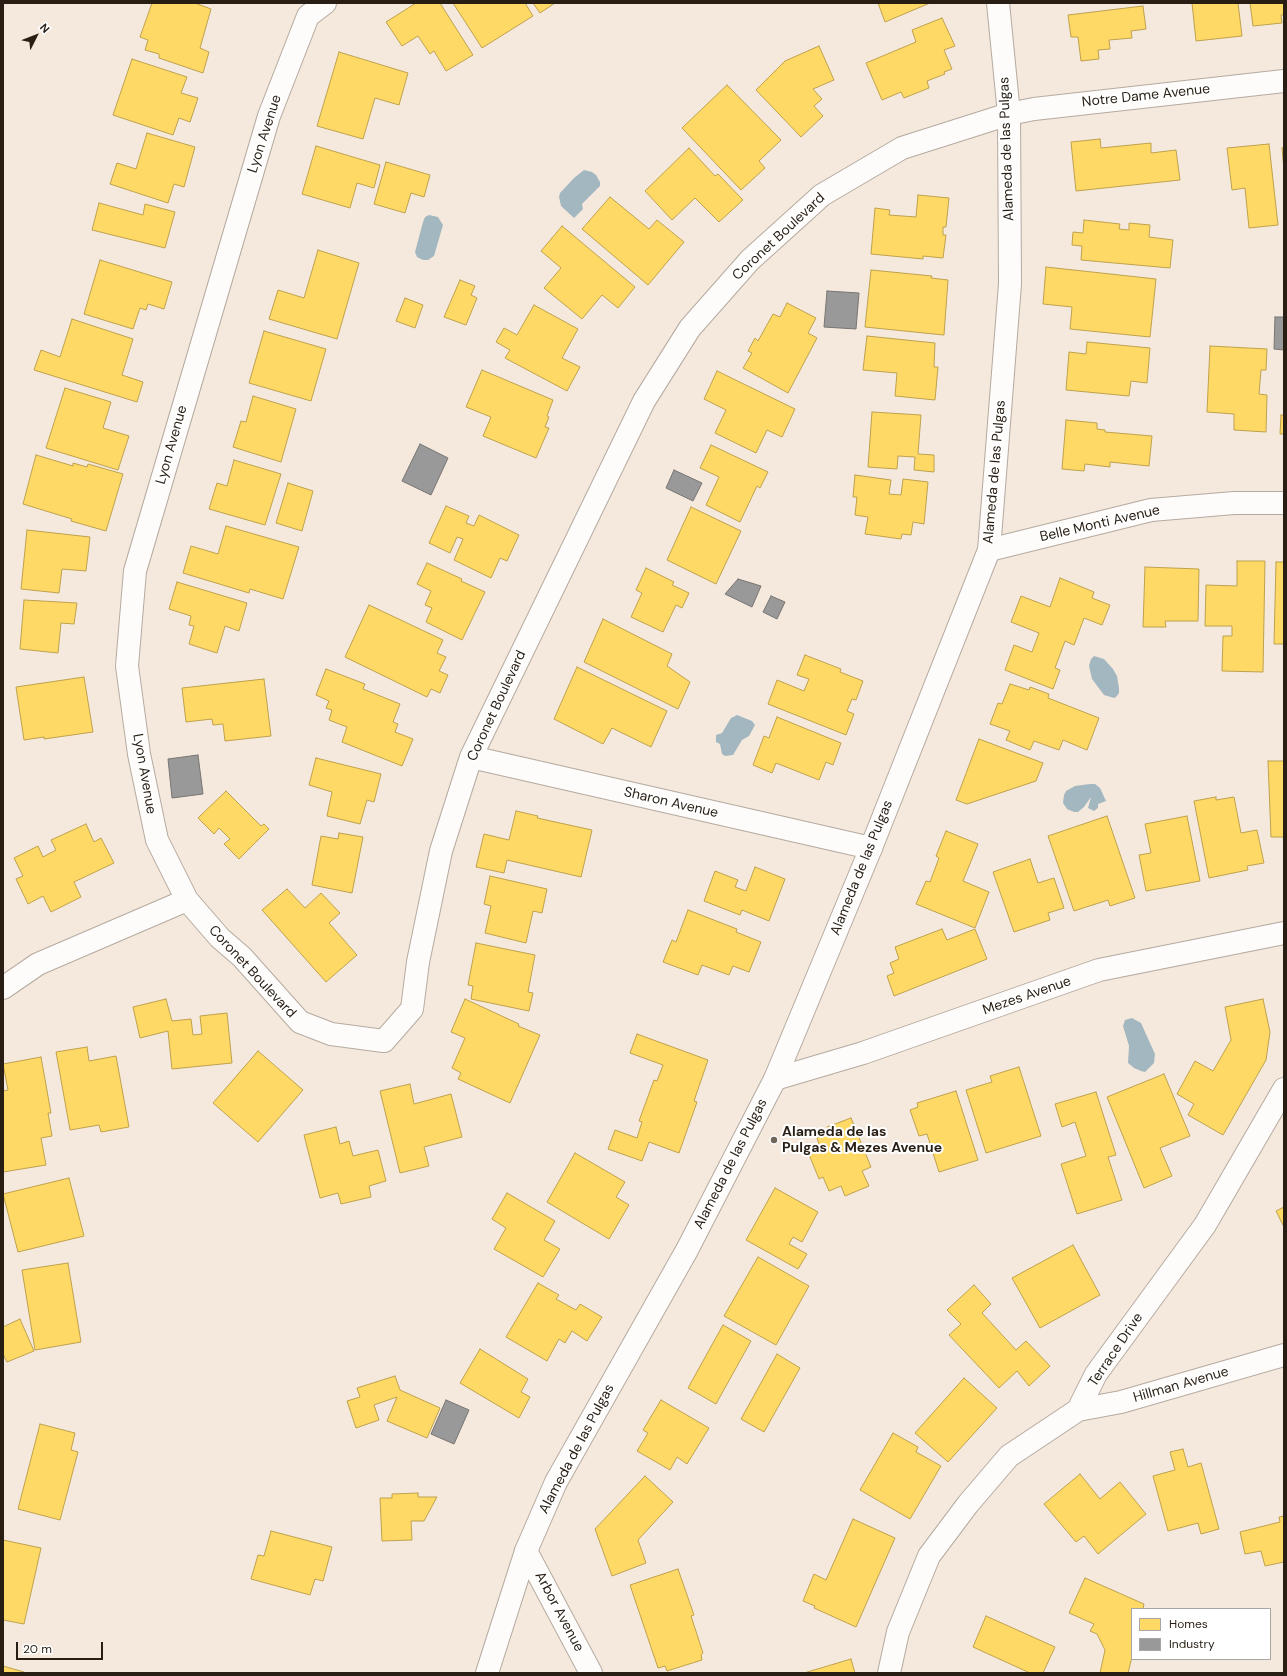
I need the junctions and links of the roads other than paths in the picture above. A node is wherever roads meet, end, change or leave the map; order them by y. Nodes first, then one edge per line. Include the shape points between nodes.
1 (325, 3) edge
2 (998, 3) edge
3 (1284, 81) edge
4 (1009, 114) junction
5 (1284, 503) edge
6 (989, 550) junction
7 (471, 757) junction
8 (871, 848) junction
9 (187, 900) junction
10 (1284, 933) edge
11 (3, 988) edge
12 (775, 1079) junction
13 (1284, 1089) edge
14 (1284, 1355) edge
15 (1078, 1410) junction
16 (526, 1550) junction
17 (487, 1673) edge
18 (591, 1673) edge
19 (889, 1673) edge

1 - 9 street, Lyon Avenue via 308,16 269,116 135,570 128,666 139,754 157,840
2 - 4 street, Alameda de las Pulgas
3 - 4 street, Notre Dame Avenue
4 - 6 street, Alameda de las Pulgas via 1010,284
4 - 7 street, Coronet Boulevard via 902,148 822,195 750,260 690,328 644,401
5 - 6 street, Belle Monti Avenue via 1234,503 1151,510
6 - 8 street, Alameda de las Pulgas
7 - 8 street, Sharon Avenue
7 - 9 street, Coronet Boulevard via 441,851 418,962 412,1009 384,1041 331,1034 300,1022
8 - 12 street, Alameda de las Pulgas
9 - 11 street via 38,964
10 - 12 street, Mezes Avenue via 1098,970 863,1053
12 - 16 street, Alameda de las Pulgas via 687,1250 556,1482
13 - 15 street, Terrace Drive via 1205,1225 1096,1374
14 - 15 street, Hillman Avenue via 1121,1402
15 - 19 street, Terrace Drive via 1009,1456 968,1504 929,1556 898,1632
16 - 17 street, Alameda de las Pulgas
16 - 18 street, Arbor Avenue

